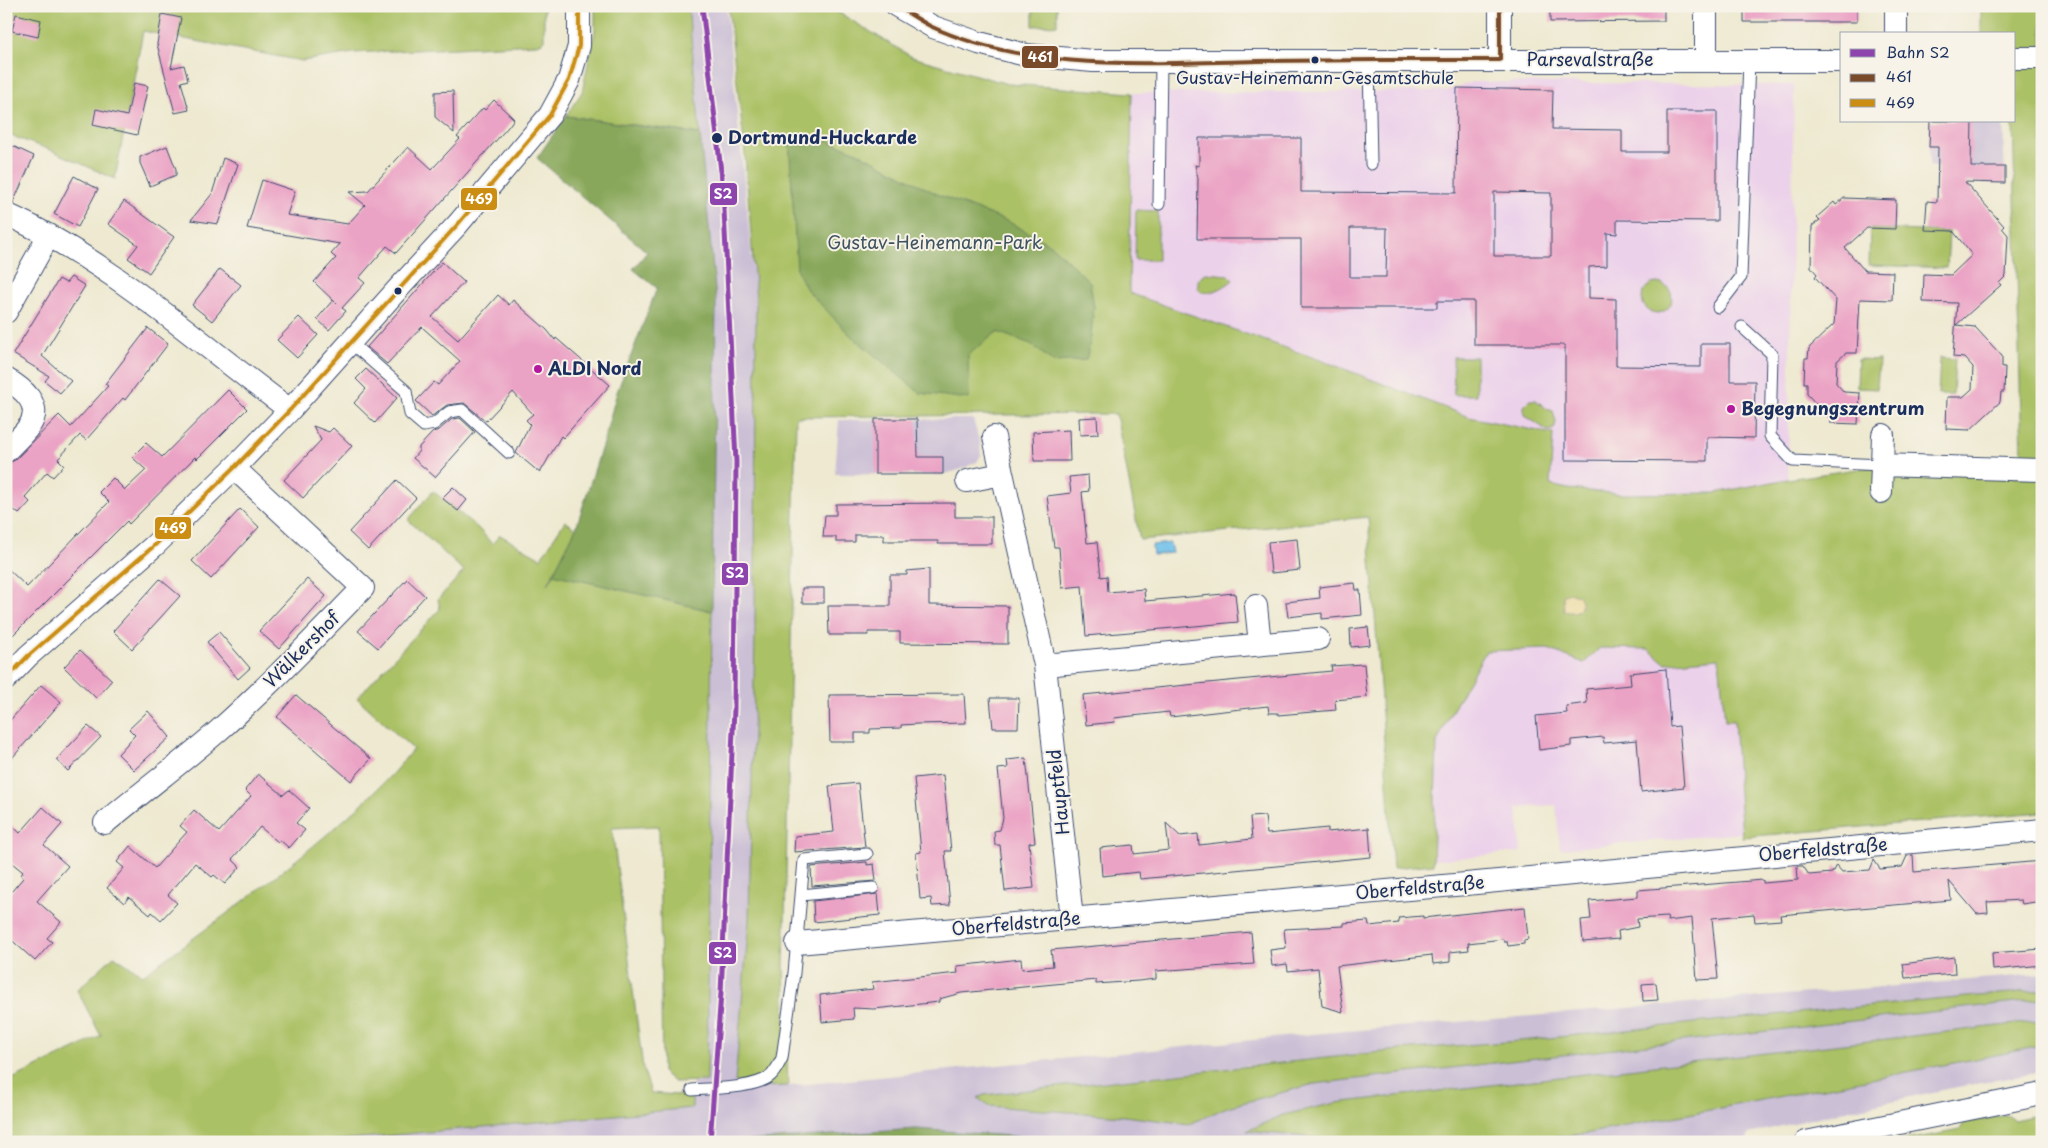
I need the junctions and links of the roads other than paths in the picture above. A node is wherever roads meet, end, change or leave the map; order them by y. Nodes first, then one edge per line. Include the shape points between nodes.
1 (579, 6) edge
2 (898, 6) edge
3 (1500, 6) edge
4 (1706, 6) edge
5 (1896, 6) edge
6 (1896, 32) edge
7 (2016, 58) edge
8 (2042, 58) edge
9 (1369, 60) junction
10 (1500, 60) junction
11 (1706, 60) junction
12 (1749, 60) junction
13 (1840, 61) edge
14 (1161, 62) junction
15 (1371, 164) dead end
16 (1159, 204) dead end
17 (6, 214) edge
18 (49, 235) junction
19 (1718, 307) dead end
20 (6, 312) edge
21 (1742, 327) dead end
22 (350, 342) junction
23 (6, 379) edge
24 (290, 410) junction
25 (1883, 436) dead end
26 (994, 437) dead end
27 (6, 451) edge
28 (509, 453) dead end
29 (1882, 464) junction
30 (234, 468) junction
31 (2042, 470) edge
32 (1002, 474) junction
33 (967, 481) dead end
34 (1881, 492) dead end
35 (1256, 606) dead end
36 (1318, 639) dead end
37 (1260, 644) junction
38 (1046, 665) junction
39 (6, 679) edge
40 (105, 823) dead end
41 (2042, 830) edge
42 (867, 854) dead end
43 (873, 888) dead end
44 (801, 895) junction
45 (1072, 919) junction
46 (797, 944) junction
47 (692, 1090) dead end
48 (2042, 1094) edge
49 (1806, 1142) edge

1 - 22 street via 579,46 569,80 550,115 458,224
2 - 14 street, Parsevalstraße via 933,27 1026,55 1093,61
3 - 10 street
4 - 11 street
5 - 6 street
7 - 8 street
9 - 10 street, Parsevalstraße
9 - 14 street, Parsevalstraße
9 - 15 lane
10 - 11 street, Parsevalstraße
11 - 12 street, Parsevalstraße
12 - 13 street, Parsevalstraße
12 - 19 lane via 1742,277
14 - 16 lane
17 - 18 street
18 - 20 street
18 - 24 street via 169,315
21 - 29 lane via 1772,354 1770,436 1793,462
22 - 24 street
22 - 28 lane via 406,391 410,414 424,426 434,424 449,412 462,410
23 - 27 street via 30,397 34,410 31,424
24 - 30 street
25 - 29 street
26 - 32 street, Hauptfeld
29 - 31 street
29 - 34 street
30 - 39 street via 155,545
30 - 40 street, Wälkershof via 363,588 216,733
32 - 33 street
32 - 38 street, Hauptfeld
35 - 37 street
36 - 37 street
37 - 38 street
38 - 45 street, Hauptfeld
41 - 45 street, Oberfeldstraße
42 - 44 lane via 804,860
43 - 44 lane
44 - 46 lane
45 - 46 street, Oberfeldstraße
46 - 47 lane via 782,1058 776,1070 769,1077 750,1084
48 - 49 street

